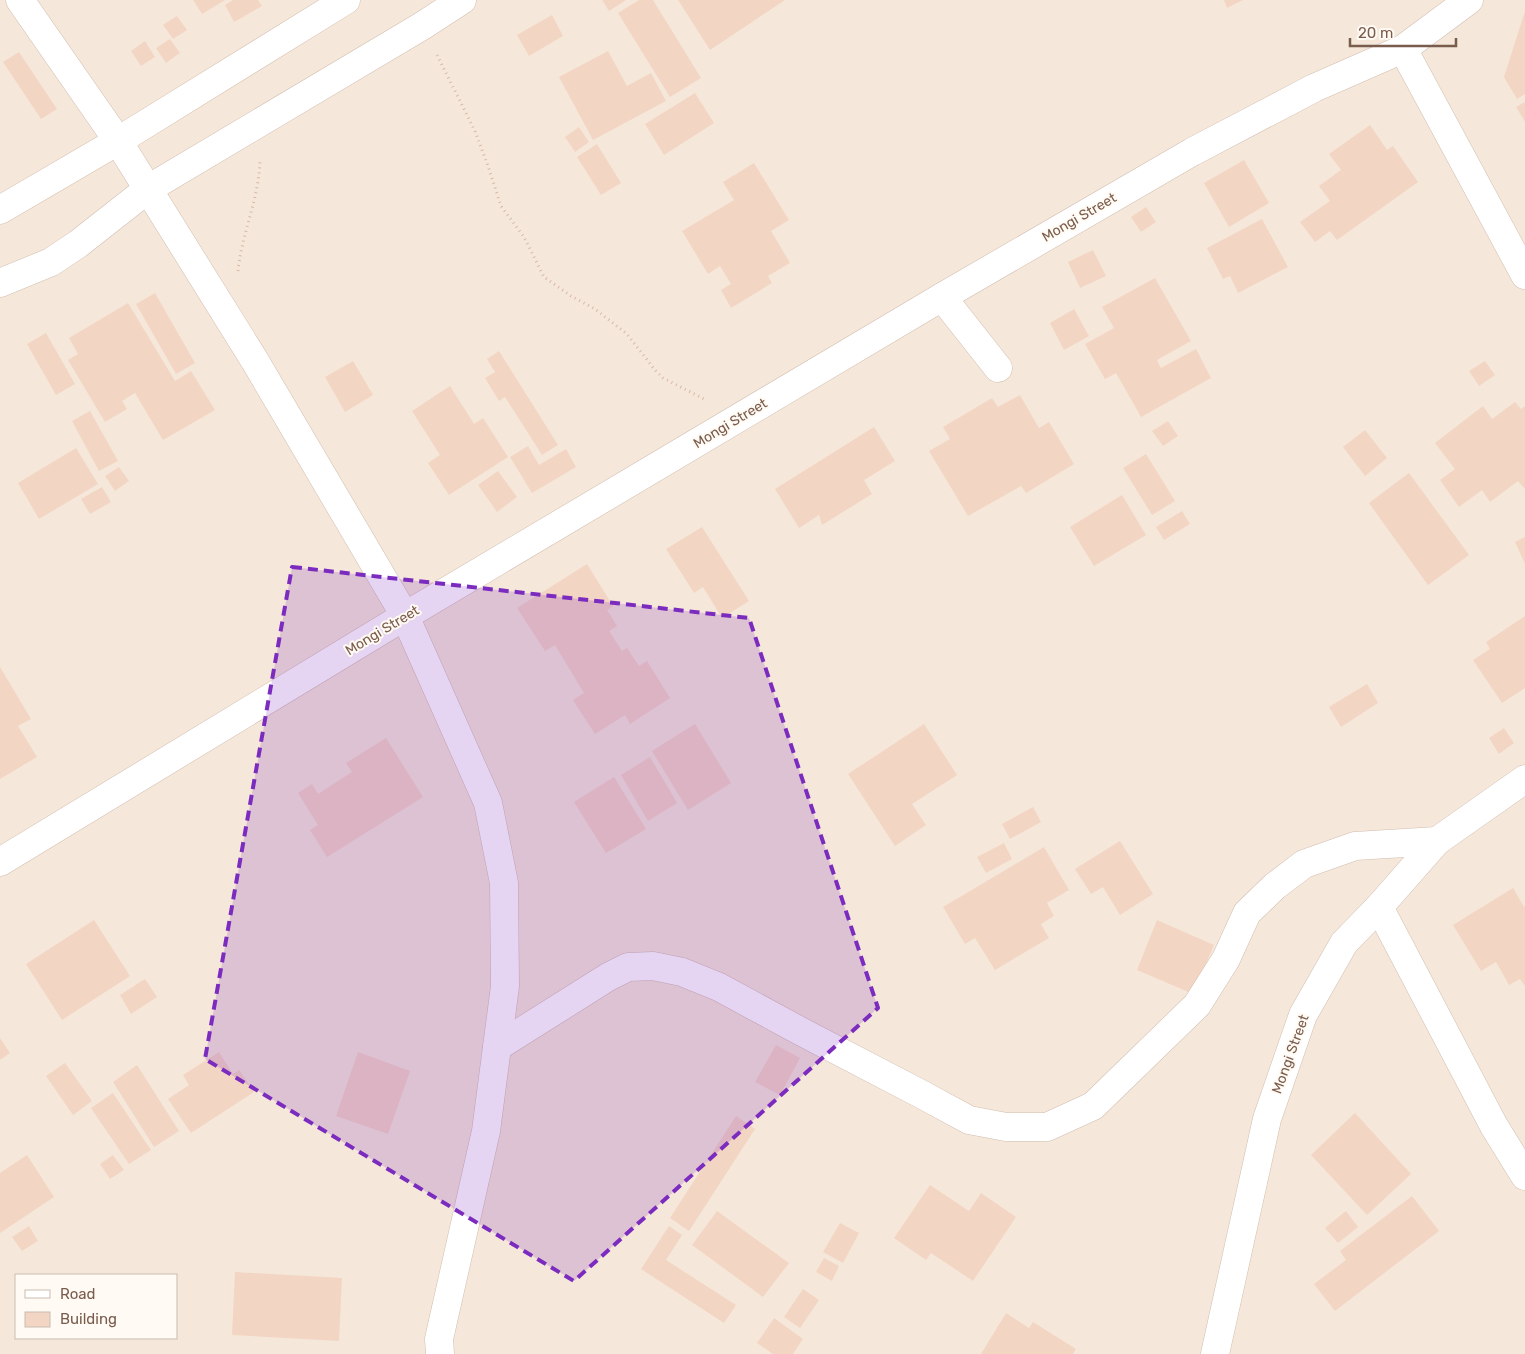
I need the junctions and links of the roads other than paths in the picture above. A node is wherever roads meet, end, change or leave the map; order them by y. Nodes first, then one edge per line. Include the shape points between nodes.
1 (20, 0) edge
2 (346, 0) edge
3 (462, 0) edge
4 (1469, 0) edge
5 (1403, 49) junction
6 (118, 141) junction
7 (148, 190) junction
8 (0, 210) edge
9 (1525, 275) edge
10 (0, 282) edge
11 (942, 297) junction
12 (998, 368) dead end
13 (405, 616) junction
14 (1525, 779) edge
15 (1437, 841) junction
16 (0, 862) edge
17 (1378, 907) junction
18 (497, 1047) junction
19 (1525, 1176) edge
20 (440, 1354) edge
21 (1215, 1354) edge

1 - 6 street
2 - 6 street
3 - 7 street
4 - 5 street, Mongi Street
5 - 9 street
5 - 11 street, Mongi Street via 1314,88 1192,152
6 - 7 street
6 - 8 street
7 - 10 street via 51,262
7 - 13 street via 255,360
11 - 12 street
11 - 13 street, Mongi Street
13 - 16 street, Mongi Street
13 - 18 street via 488,804 504,883 505,986
14 - 15 street, Mongi Street
15 - 17 street, Mongi Street
15 - 18 street via 1355,846 1304,864 1247,913 1226,959 1197,1005 1093,1106 1047,1127 1006,1126 969,1120 719,987 682,972 652,966 628,967 608,977
17 - 19 street via 1494,1126
17 - 21 street, Mongi Street via 1344,943 1303,1016 1267,1120
18 - 20 street via 486,1131 439,1339

